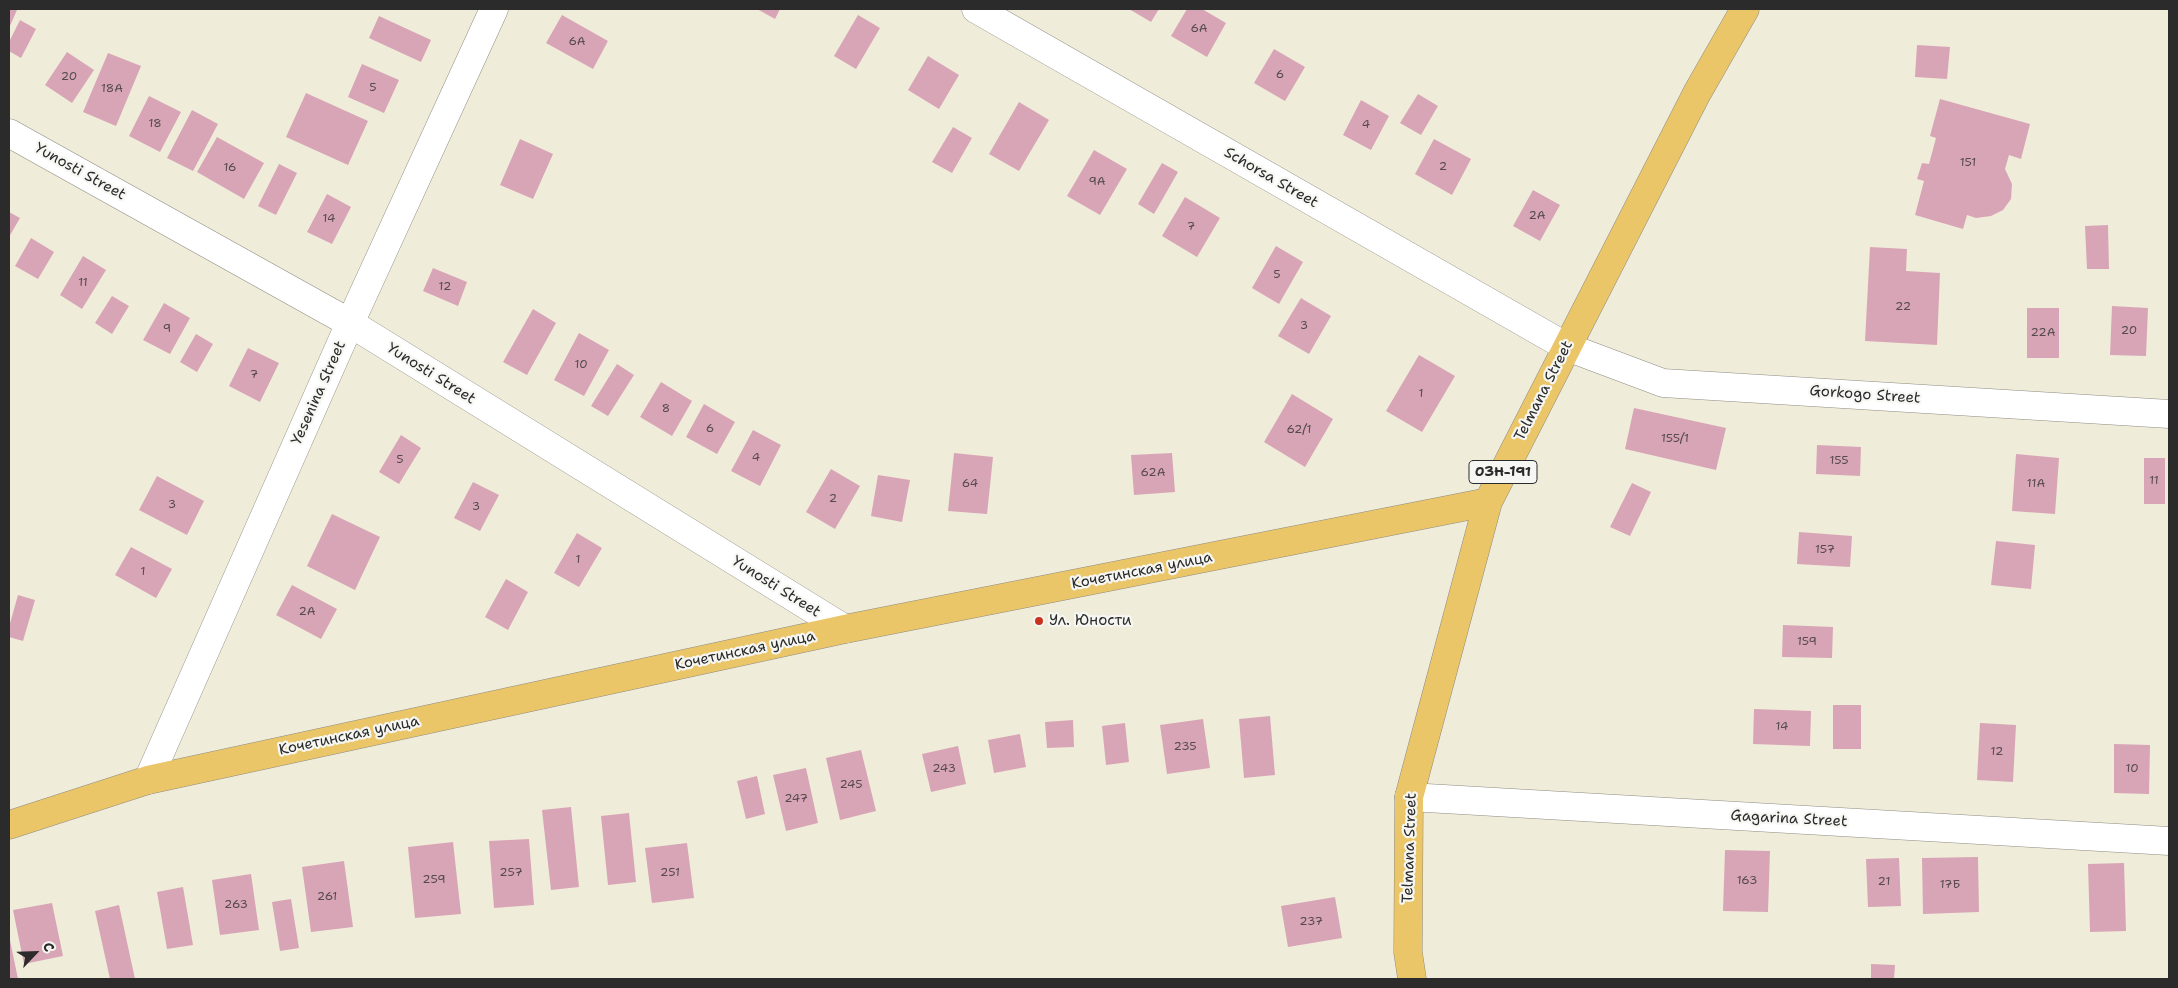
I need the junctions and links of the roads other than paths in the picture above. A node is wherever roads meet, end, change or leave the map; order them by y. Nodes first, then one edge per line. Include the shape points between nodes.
1 (494, 9) edge
2 (976, 9) edge
3 (1744, 9) edge
4 (9, 133) edge
5 (350, 323) junction
6 (1566, 347) junction
7 (2169, 414) edge
8 (1488, 502) junction
9 (845, 630) junction
10 (148, 780) junction
11 (1409, 797) junction
12 (9, 824) edge
13 (2169, 841) edge
14 (1412, 979) edge

1 - 5 street, Yesenina Street
2 - 6 street, Schorsa Street
3 - 6 main road, Telmana Street / 03Н-191
4 - 5 street, Yunosti Street
5 - 9 street, Yunosti Street
5 - 10 street, Yesenina Street
6 - 7 street, Gorkogo Street via 1663,383
6 - 8 main road, Telmana Street / 03Н-191
8 - 9 main road, Кочетинская улица
8 - 11 main road, Telmana Street / 03Н-191
9 - 10 main road, Кочетинская улица
10 - 12 main road, Кочетинская улица
11 - 13 street, Gagarina Street
11 - 14 main road, Telmana Street / 03Н-191 via 1408,952

